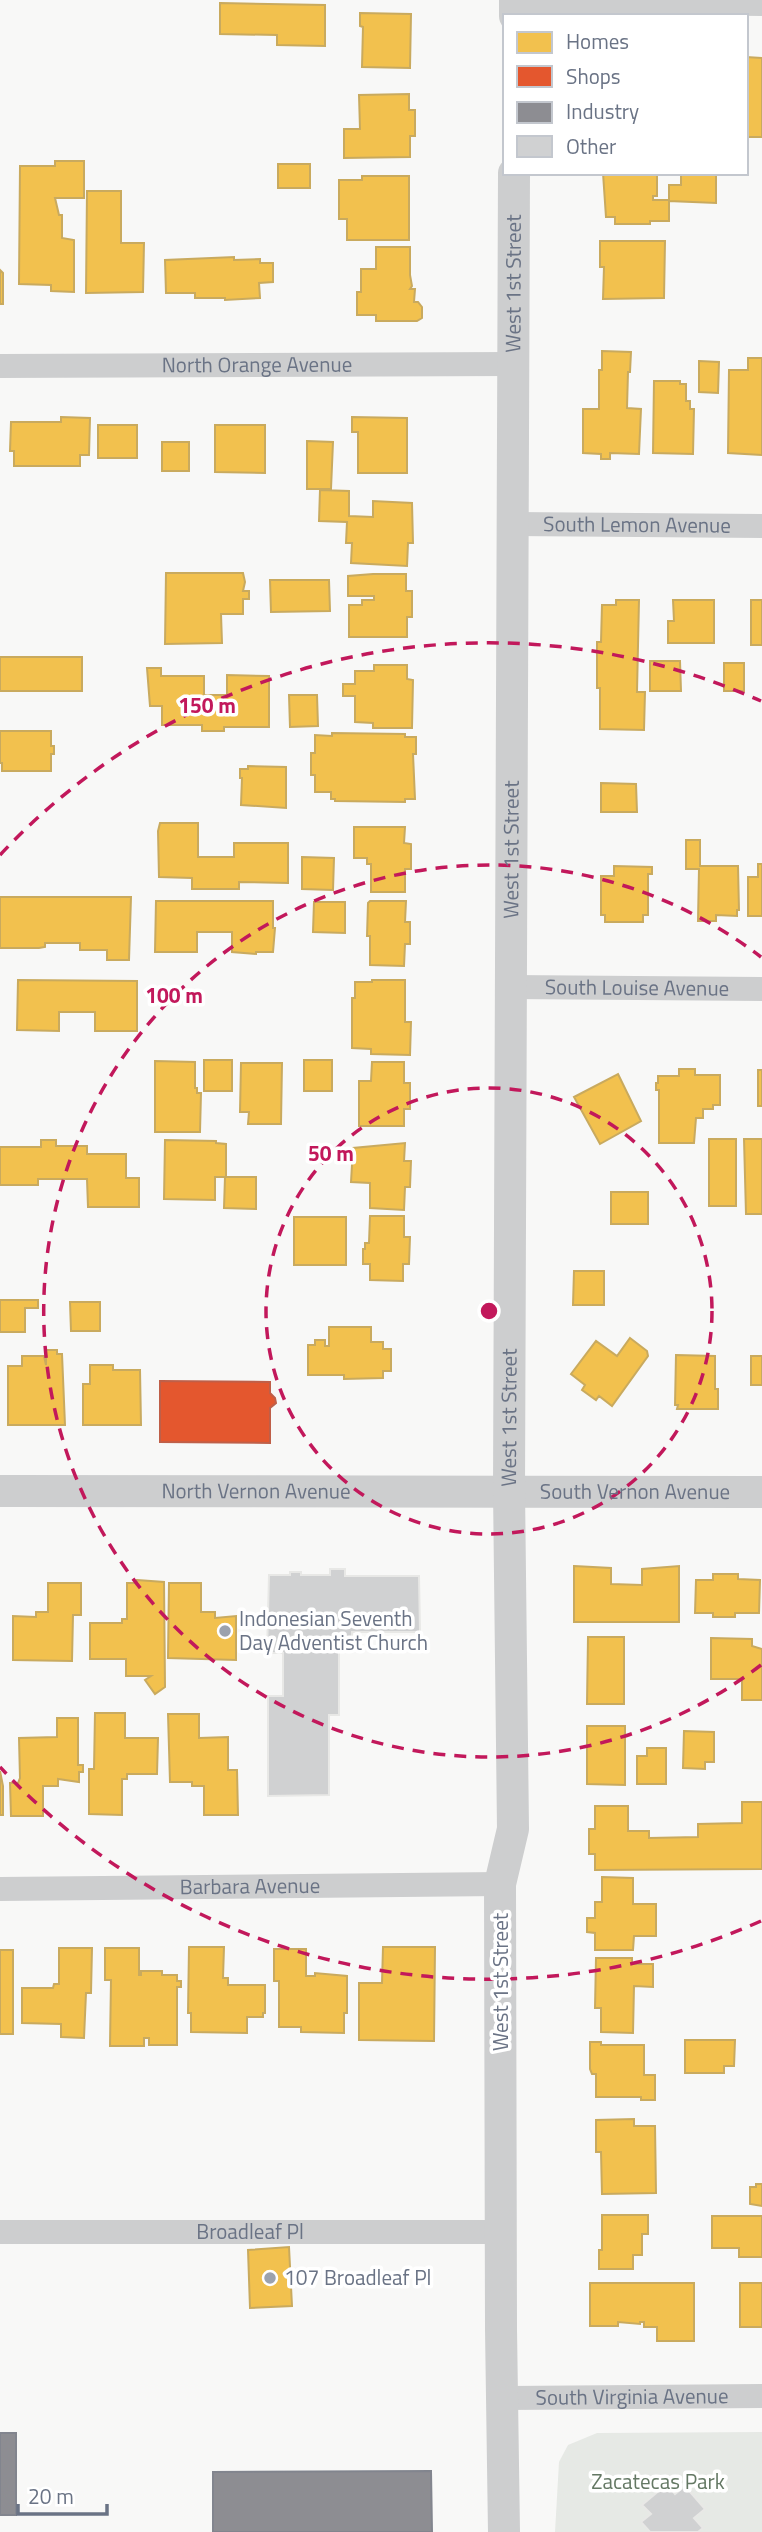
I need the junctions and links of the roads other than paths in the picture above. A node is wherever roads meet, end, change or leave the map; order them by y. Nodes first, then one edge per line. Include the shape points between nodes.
1 (762, 4) edge
2 (515, 6) edge
3 (514, 175) edge
4 (513, 364) junction
5 (0, 366) edge
6 (513, 524) junction
7 (762, 526) edge
8 (511, 987) junction
9 (762, 989) edge
10 (509, 1490) junction
11 (0, 1491) edge
12 (762, 1492) edge
13 (500, 1884) junction
14 (0, 1889) edge
15 (0, 2232) edge
16 (501, 2232) junction
17 (762, 2396) edge
18 (502, 2398) junction
19 (504, 2532) edge

1 - 2 street
3 - 4 street, West 1st Street
4 - 5 street, North Orange Avenue
4 - 6 street, West 1st Street
6 - 7 street, South Lemon Avenue
6 - 8 street, West 1st Street
8 - 9 street, South Louise Avenue
8 - 10 street, West 1st Street
10 - 11 street, North Vernon Avenue
10 - 12 street, South Vernon Avenue
10 - 13 street, West 1st Street via 513,1829
13 - 14 street, Barbara Avenue
13 - 16 street, West 1st Street
15 - 16 street, Broadleaf Pl
16 - 18 street, West 1st Street
17 - 18 street, South Virginia Avenue
18 - 19 street, West 1st Street

